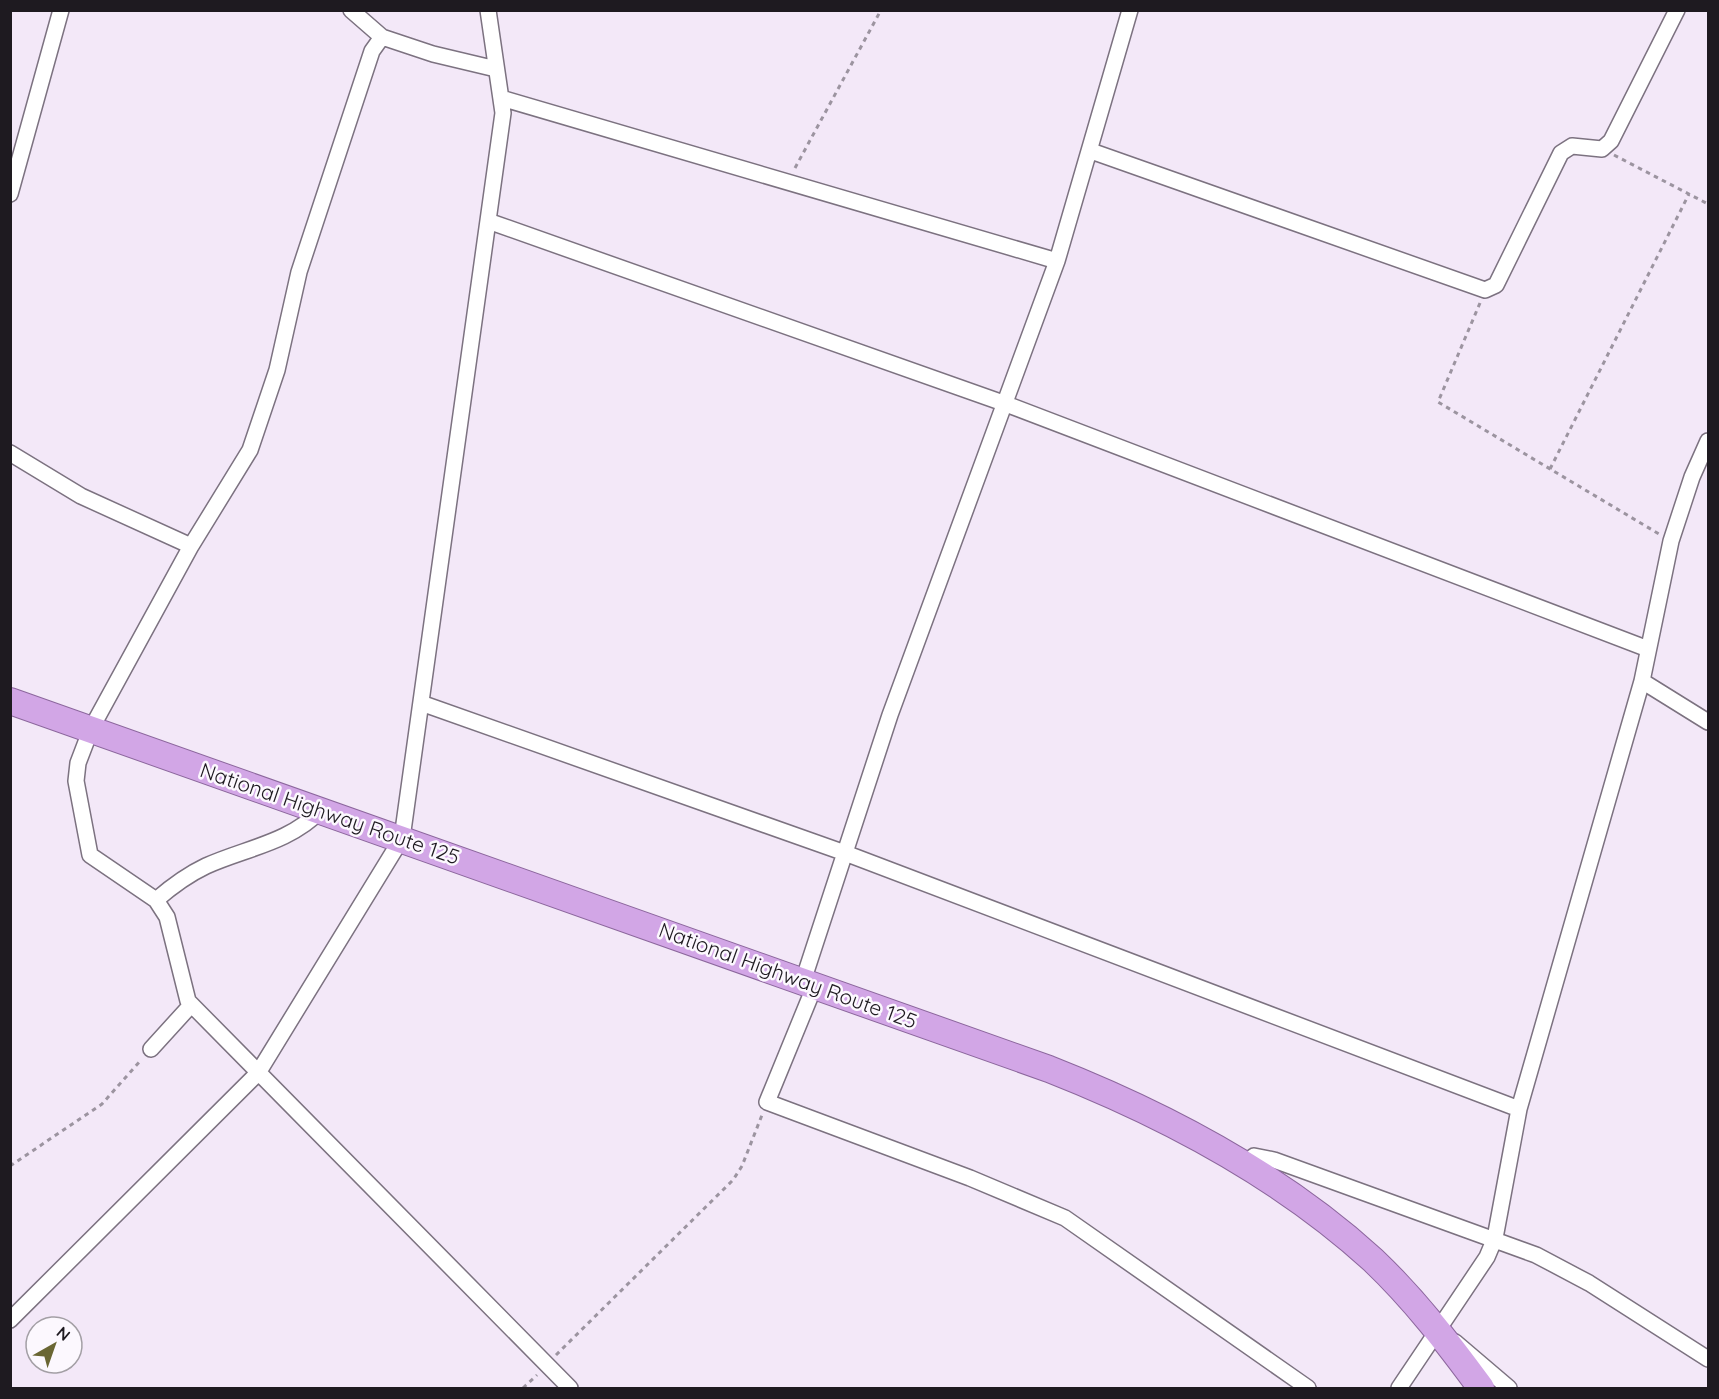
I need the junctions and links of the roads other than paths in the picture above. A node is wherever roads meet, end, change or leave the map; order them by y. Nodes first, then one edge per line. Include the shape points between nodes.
1 (61, 10) edge
2 (351, 10) edge
3 (488, 10) edge
4 (1130, 10) edge
5 (1677, 10) edge
6 (381, 37) junction
7 (496, 69) junction
8 (501, 98) junction
9 (1091, 151) junction
10 (10, 194) edge
11 (488, 221) junction
12 (1057, 261) junction
13 (1006, 404) junction
14 (1708, 441) edge
15 (10, 453) edge
16 (191, 546) junction
17 (1648, 649) junction
18 (1642, 681) junction
19 (10, 701) edge
20 (421, 703) junction
21 (1708, 722) edge
22 (91, 729) junction
23 (321, 810) junction
24 (402, 838) junction
25 (845, 853) junction
26 (156, 900) junction
27 (809, 983) junction
28 (191, 1005) junction
29 (150, 1049) road end
30 (258, 1073) junction
31 (1519, 1109) junction
32 (1244, 1165) junction
33 (1495, 1238) junction
34 (10, 1320) edge
35 (1438, 1330) junction
36 (1708, 1359) edge
37 (570, 1389) edge
38 (1308, 1389) edge
39 (1399, 1389) edge
40 (1481, 1389) edge
41 (1509, 1389) edge

1 - 10 street
2 - 6 street
3 - 7 street
4 - 9 street
5 - 9 street via 1611,141 1602,149 1572,146 1561,153 1496,285 1485,290
6 - 7 street
6 - 16 street via 372,51 316,215 277,369 250,450
7 - 8 street
8 - 11 street via 503,113
8 - 12 street
9 - 12 street
11 - 13 street
11 - 20 street
12 - 13 street
13 - 17 street
13 - 25 street via 921,627
14 - 17 street via 1671,541
15 - 16 street via 81,496
16 - 22 street
17 - 18 street
18 - 21 street
18 - 31 street
19 - 22 highway, National Highway Route 125
20 - 24 street
20 - 25 street
22 - 23 highway, National Highway Route 125
22 - 26 street via 78,763 76,781 90,855
23 - 24 highway, National Highway Route 125
23 - 26 street via 295,832 205,867
24 - 27 highway, National Highway Route 125
24 - 30 street
25 - 27 street
25 - 31 street
26 - 28 street via 167,916
27 - 32 highway, National Highway Route 125 via 1087,1083 1170,1122
27 - 38 street via 767,1102 1065,1218
28 - 29 street
28 - 30 street
30 - 34 street
30 - 37 street
31 - 33 street
32 - 33 street via 1254,1156 1274,1160
32 - 35 highway, National Highway Route 125 via 1337,1230 1389,1277
33 - 35 street via 1487,1257
33 - 36 street via 1589,1283
35 - 39 street
35 - 40 highway, National Highway Route 125
35 - 41 street via 1475,1356

